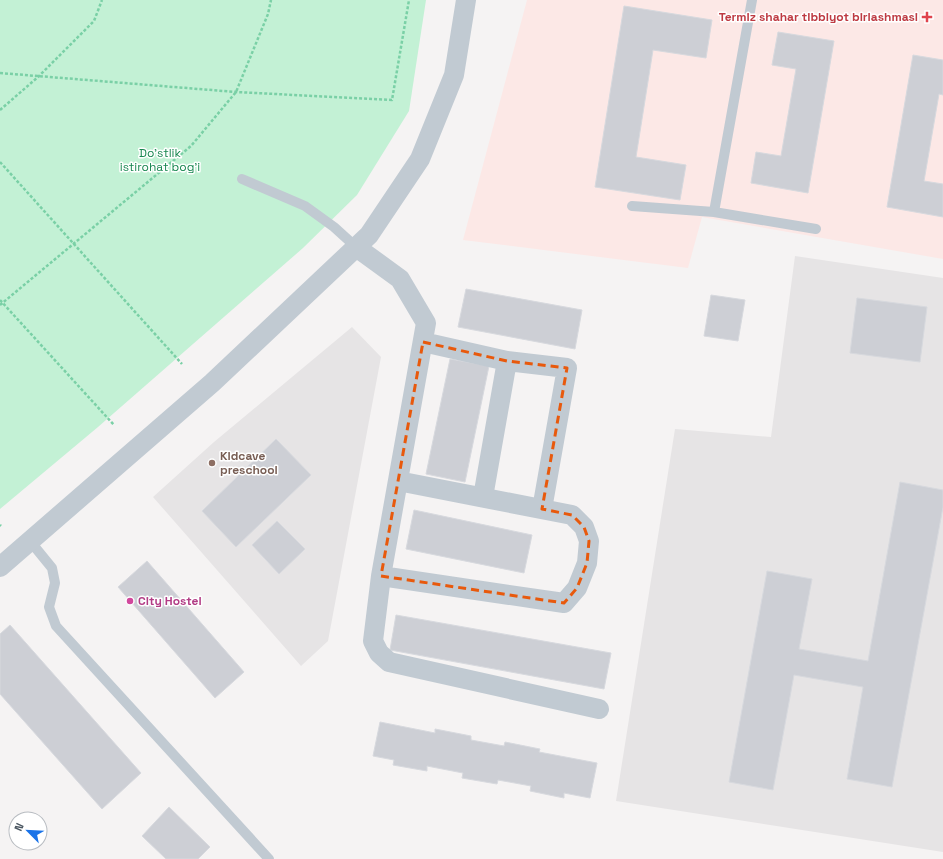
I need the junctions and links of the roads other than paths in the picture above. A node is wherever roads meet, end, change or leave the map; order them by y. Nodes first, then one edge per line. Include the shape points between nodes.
1 (466, 0) edge
2 (752, 0) edge
3 (242, 179) dead end
4 (632, 206) dead end
5 (714, 212) junction
6 (816, 229) dead end
7 (356, 247) junction
8 (423, 342) junction
9 (507, 361) junction
10 (398, 481) junction
11 (483, 497) junction
12 (542, 509) junction
13 (30, 541) junction
14 (0, 567) edge
15 (381, 576) junction
16 (600, 709) dead end
17 (269, 859) edge

1 - 7 street via 454,75 420,159 369,235
2 - 5 lane
3 - 7 lane via 305,206
4 - 5 lane
5 - 6 lane
7 - 8 street via 400,279 426,323
7 - 13 street via 212,383
8 - 9 street
8 - 10 street
9 - 11 street
9 - 12 street via 567,368
10 - 11 street
10 - 15 street
11 - 12 street
12 - 15 street via 572,515 584,527 589,541 587,563 577,588 564,603
13 - 14 street
13 - 17 lane via 52,568 54,583 49,607 56,626
15 - 16 street via 373,640 379,653 389,662

